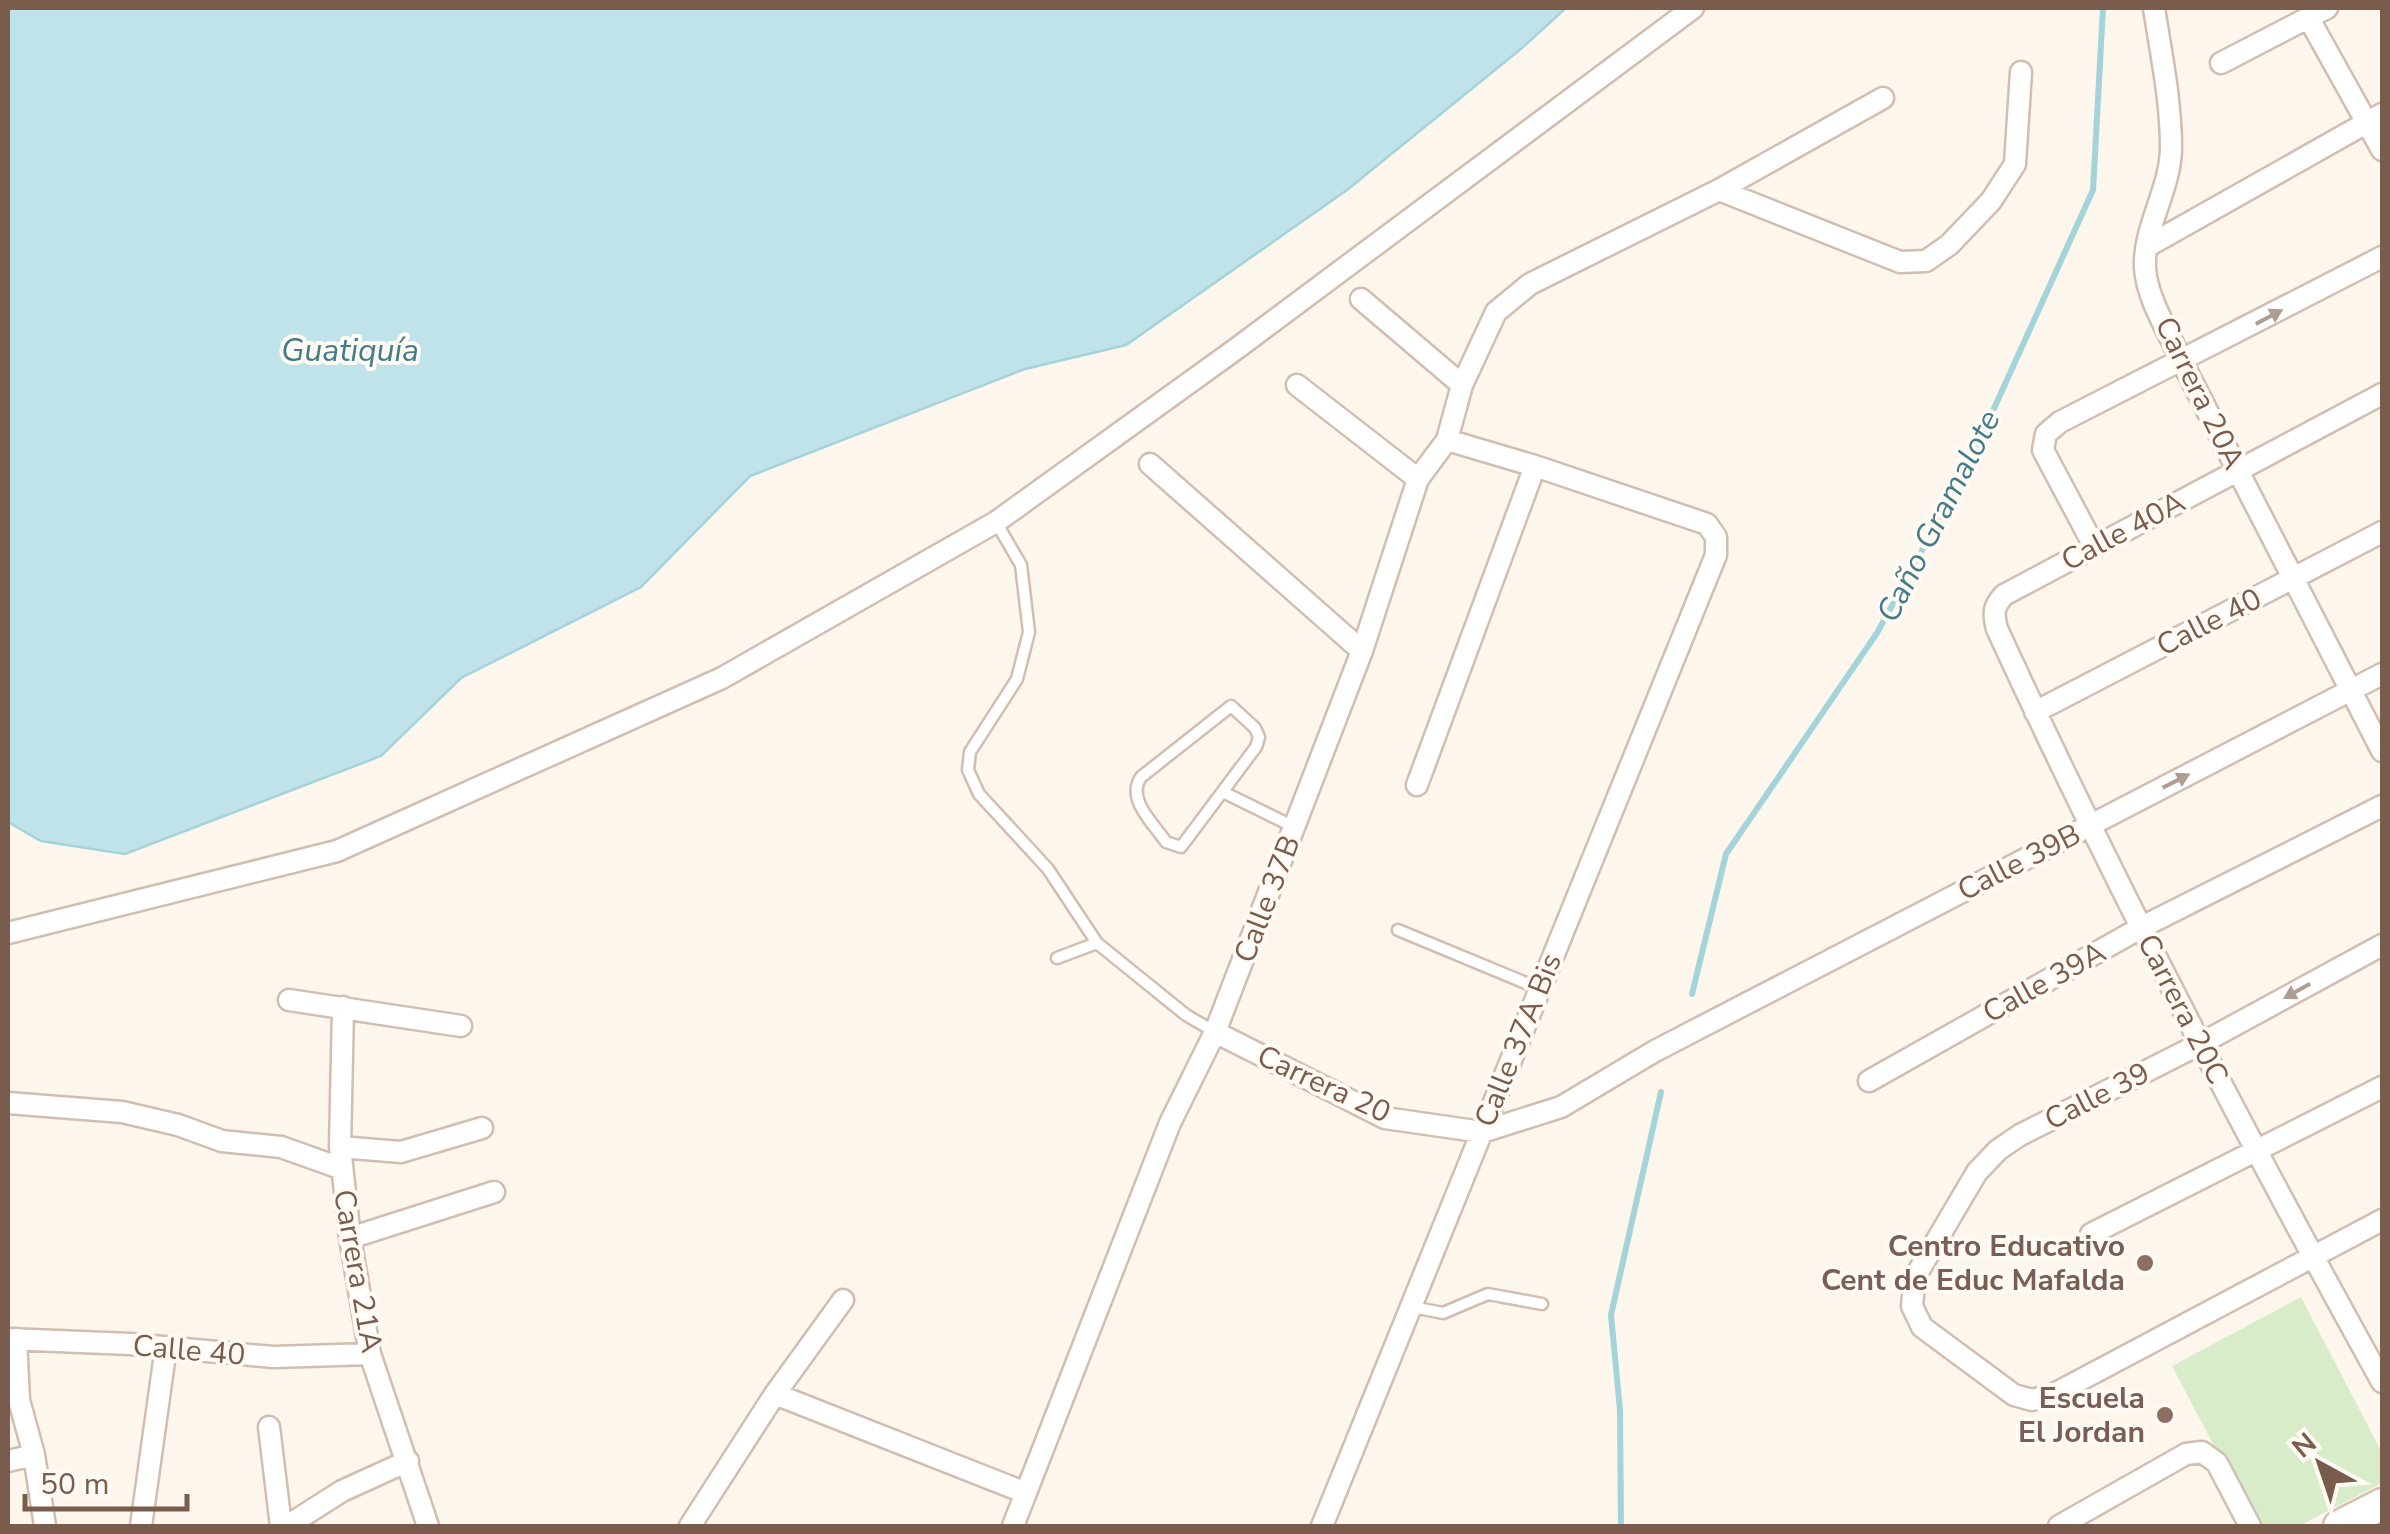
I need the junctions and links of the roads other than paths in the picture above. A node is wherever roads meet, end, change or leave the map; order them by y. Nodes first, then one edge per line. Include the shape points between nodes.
1 (1693, 8) edge
2 (2154, 8) edge
3 (2317, 12) edge
4 (2222, 63) dead end
5 (2021, 72) dead end
6 (1883, 98) dead end
7 (2375, 118) edge
8 (2382, 150) edge
9 (1719, 190) junction
10 (2148, 246) junction
11 (2382, 257) edge
12 (1361, 299) dead end
13 (2182, 362) junction
14 (1297, 385) dead end
15 (1462, 385) junction
16 (2382, 394) edge
17 (1447, 440) junction
18 (1150, 464) dead end
19 (1535, 466) junction
20 (2238, 470) junction
21 (1418, 480) junction
22 (996, 522) junction
23 (2382, 532) edge
24 (2094, 546) junction
25 (2294, 578) junction
26 (1997, 629) joint
27 (1362, 651) junction
28 (2382, 674) edge
29 (2351, 690) junction
30 (2035, 712) junction
31 (2382, 751) edge
32 (1417, 786) dead end
33 (1223, 792) junction
34 (2382, 806) edge
35 (1294, 826) junction
36 (2090, 826) junction
37 (2142, 927) junction
38 (1398, 930) dead end
39 (8, 933) edge
40 (1097, 943) junction
41 (2382, 945) edge
42 (1057, 958) dead end
43 (1538, 988) junction
44 (289, 1000) dead end
45 (343, 1007) junction
46 (461, 1026) dead end
47 (1216, 1032) junction
48 (2200, 1044) junction
49 (1656, 1051) joint
50 (1869, 1081) dead end
51 (2382, 1087) edge
52 (8, 1103) edge
53 (482, 1128) dead end
54 (1482, 1132) junction
55 (2254, 1152) junction
56 (340, 1157) junction
57 (494, 1192) dead end
58 (2382, 1220) edge
59 (2091, 1234) dead end
60 (350, 1238) junction
61 (2313, 1257) junction
62 (843, 1300) dead end
63 (1542, 1304) dead end
64 (1411, 1307) junction
65 (12, 1339) edge
66 (166, 1347) junction
67 (370, 1354) junction
68 (2376, 1357) edge
69 (2382, 1382) edge
70 (774, 1394) junction
71 (13, 1402) edge
72 (269, 1427) dead end
73 (34, 1455) junction
74 (8, 1461) edge
75 (408, 1461) junction
76 (1026, 1493) junction
77 (2382, 1504) edge
78 (45, 1526) edge
79 (141, 1526) edge
80 (284, 1526) edge
81 (428, 1526) edge
82 (690, 1526) edge
83 (1013, 1526) edge
84 (1322, 1526) edge
85 (2059, 1526) edge
86 (2250, 1526) edge
87 (2339, 1526) edge

1 - 22 street
2 - 10 street, Carrera 20A via 2171,148
3 - 4 street
3 - 7 street
5 - 9 street via 2015,164 1950,246 1926,261 1900,262
6 - 9 street, Calle 37B
7 - 8 street
7 - 10 street
9 - 15 street, Calle 37B via 1530,284 1496,312
10 - 13 street, Carrera 20A via 2145,270
13 -> 11 street
12 - 15 street
13 - 20 street, Carrera 20A
13 - 24 street via 2046,434 2043,450
14 - 21 street
15 - 17 street, Calle 37B
16 - 20 street, Calle 40A
17 - 19 street
17 - 21 street, Calle 37B
18 - 27 street
19 - 32 street
19 - 43 street, Calle 37A Bis via 1707,524 1716,538 1716,555
20 - 24 street, Calle 40A
20 - 25 street, Carrera 20A
21 - 27 street, Calle 37B
22 - 39 street via 722,678 337,851
22 - 40 lane via 1021,565 1030,632 1017,679 970,752 968,770 979,794 1048,869
23 - 25 street, Calle 40
24 - 26 street, Calle 40A via 2004,594 1995,605
25 - 29 street, Carrera 20A
25 - 30 street, Calle 40
26 - 30 street, Carrera 20C
27 - 35 street, Calle 37B
28 - 29 street, Calle 39B
29 - 31 street, Carrera 20A
36 -> 29 street, Calle 39B
30 - 36 street, Carrera 20C
33 - 33 lane via 1259,737 1231,706 1142,777 1134,796 1166,842 1181,847
33 - 35 lane
34 - 37 street, Calle 39A
35 - 47 street, Calle 37B
36 - 37 street, Carrera 20C
36 - 49 street, Calle 39B
37 - 48 street, Carrera 20C
37 - 50 street, Calle 39A
38 - 43 lane
40 - 42 lane
40 - 47 lane
41 -> 48 street, Calle 39
43 - 54 street, Calle 37A Bis
44 - 45 street
45 - 46 street
45 - 56 street, Carrera 21A
47 - 54 street, Carrera 20 via 1385,1118
47 - 76 street, Calle 37B via 1170,1124
48 - 55 street, Carrera 20C
48 - 61 street, Calle 39 via 1998,1150 1977,1172 1915,1277 1912,1306 1922,1327 2014,1395 2032,1400
49 - 54 street, Carrera 20 via 1562,1107
51 - 55 street
52 - 56 street via 93,1108 222,1141
53 - 56 street via 401,1152
54 - 64 street, Calle 37A Bis
55 - 59 street
55 - 61 street, Carrera 20C
56 - 60 street, Carrera 21A
57 - 60 street
58 - 61 street, Calle 39
60 - 67 street, Carrera 21A
61 - 68 street, Carrera 20C
62 - 70 street
63 - 64 lane via 1488,1294 1443,1313
64 - 84 street, Calle 37A Bis
65 - 66 street, Calle 40
65 - 71 street
66 - 67 street, Calle 40 via 273,1358
66 - 79 street
67 - 75 street, Carrera 21A
68 - 69 street, Carrera 20C
70 - 76 street
70 - 82 street
71 - 73 street
72 - 80 street
73 - 74 street
73 - 78 street
75 - 80 street
75 - 81 street, Carrera 21A
76 - 83 street, Calle 37B
77 - 87 street
85 - 86 street via 2186,1454 2202,1452 2216,1463

